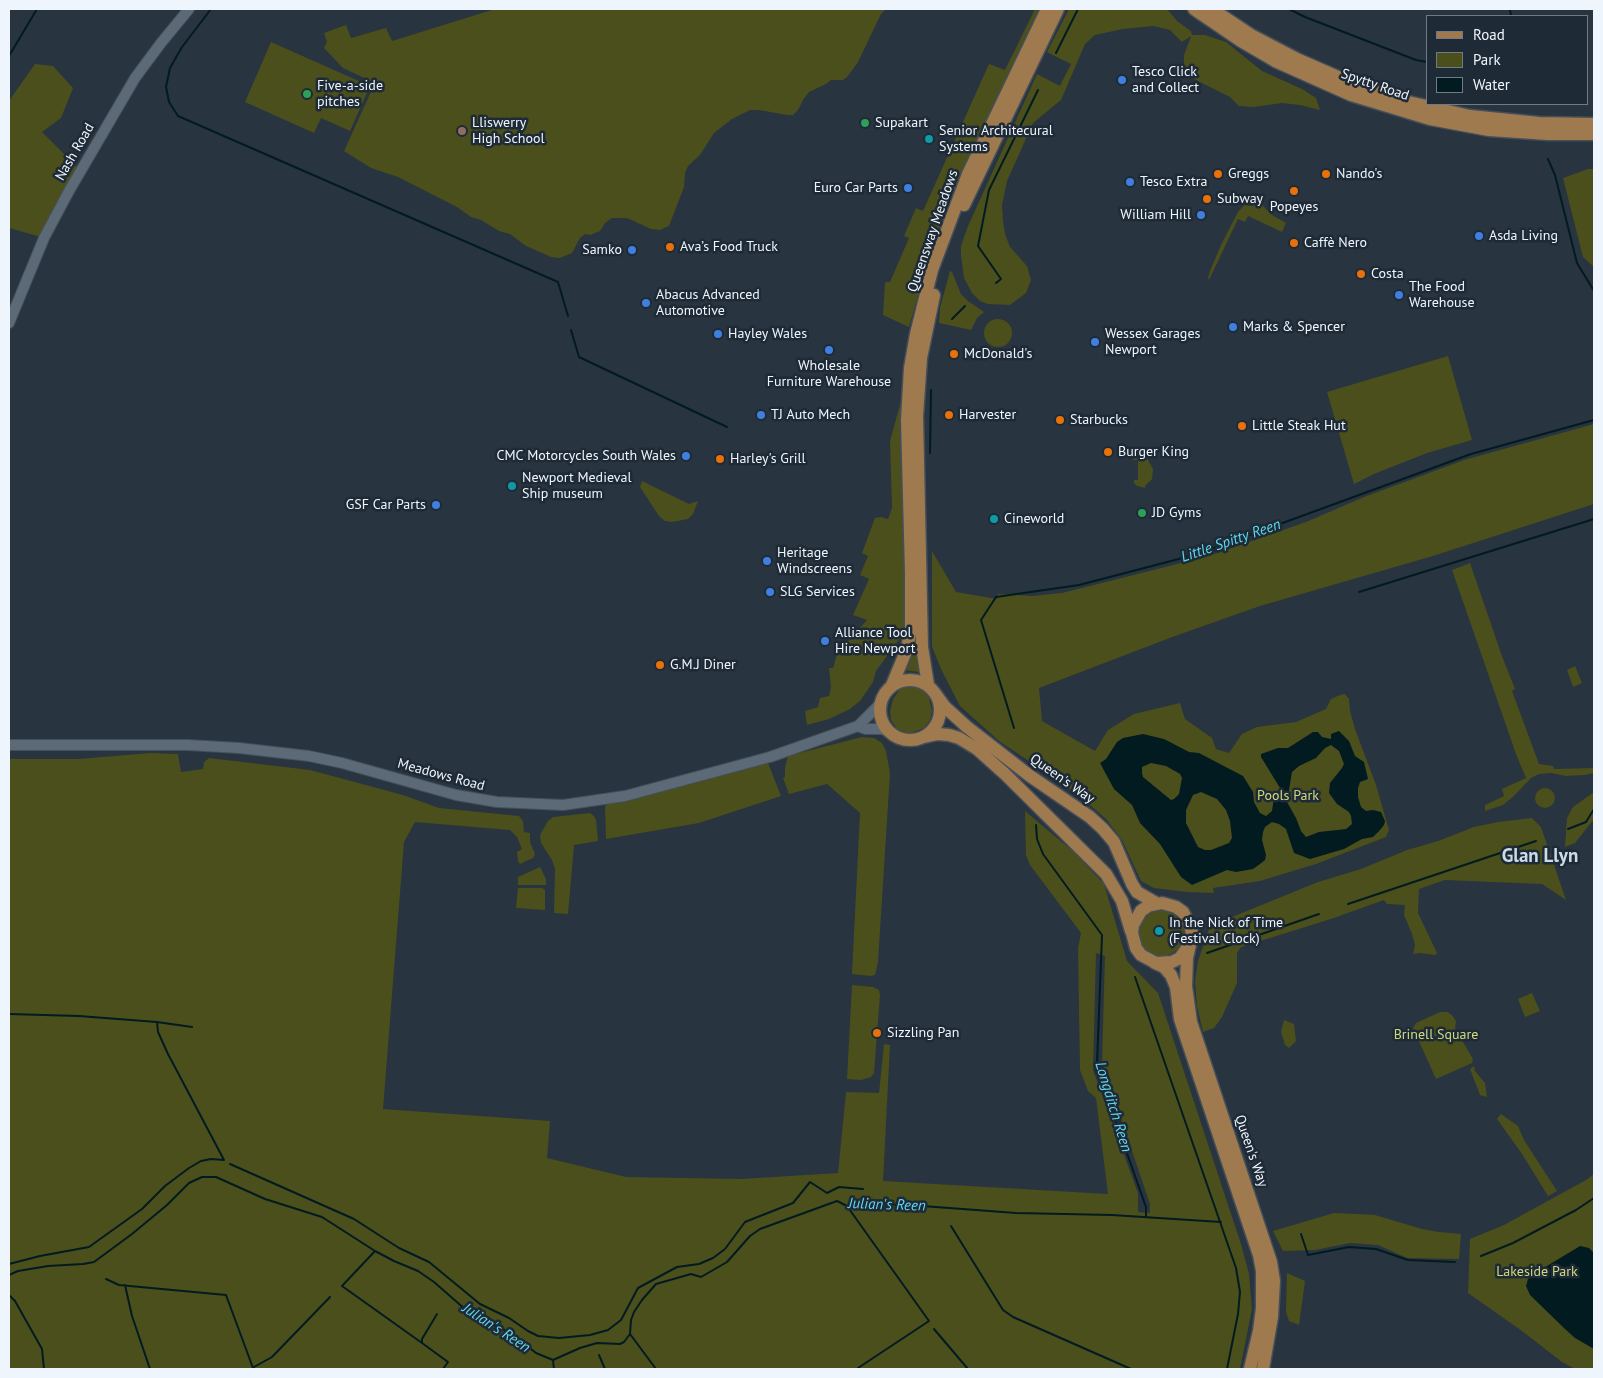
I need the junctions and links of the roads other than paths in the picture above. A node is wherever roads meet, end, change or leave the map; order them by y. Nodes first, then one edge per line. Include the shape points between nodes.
1 (189, 9) edge
2 (1047, 9) edge
3 (1058, 9) edge
4 (1194, 9) edge
5 (1212, 9) edge
6 (1594, 124) edge
7 (1594, 134) edge
8 (9, 323) edge
9 (892, 685) junction
10 (931, 688) junction
11 (880, 704) junction
12 (858, 726) junction
13 (888, 731) junction
14 (924, 737) junction
15 (9, 745) edge
16 (1156, 903) junction
17 (1132, 933) junction
18 (1190, 944) junction
19 (1148, 960) junction
20 (1250, 1369) edge
21 (1263, 1369) edge

1 - 8 street, Nash Road via 135,78 69,191 44,238
2 - 9 main road, Queensway Meadows via 968,174 932,270 916,334 907,420 911,627 907,649
3 - 10 main road, Queensway Meadows via 962,210 948,243 931,308 916,416 922,647
4 - 7 main road, Spytty Road via 1277,62 1351,95 1430,119 1489,130
5 - 6 main road, Spytty Road via 1251,35 1361,88 1470,116 1539,123
9 - 10 main road via 910,680
9 - 11 main road
10 - 14 main road via 939,700 939,719
10 - 16 main road, Queen's Way via 945,707 967,727 1103,829 1114,842 1132,884 1144,897
11 - 12 street, Meadows Road
11 - 13 main road via 880,713
12 - 13 street, Meadows Road
12 - 15 street, Meadows Road via 770,757 625,796 563,805 497,802 456,795 326,760 238,748
13 - 14 main road via 901,739
14 - 17 main road, Queen's Way via 938,734 959,738 977,749 1004,774 1106,874 1122,902
16 - 17 main road via 1141,911
16 - 18 main road, Queen's Way via 1169,904 1183,912 1192,927
17 - 19 main road, Queen's Way via 1136,948
18 - 19 main road via 1180,958 1172,962
18 - 21 main road, Queen's Way via 1186,986 1191,1022 1272,1262 1272,1317
19 - 20 main road, Queen's Way via 1172,975 1180,1020 1259,1255 1262,1308

